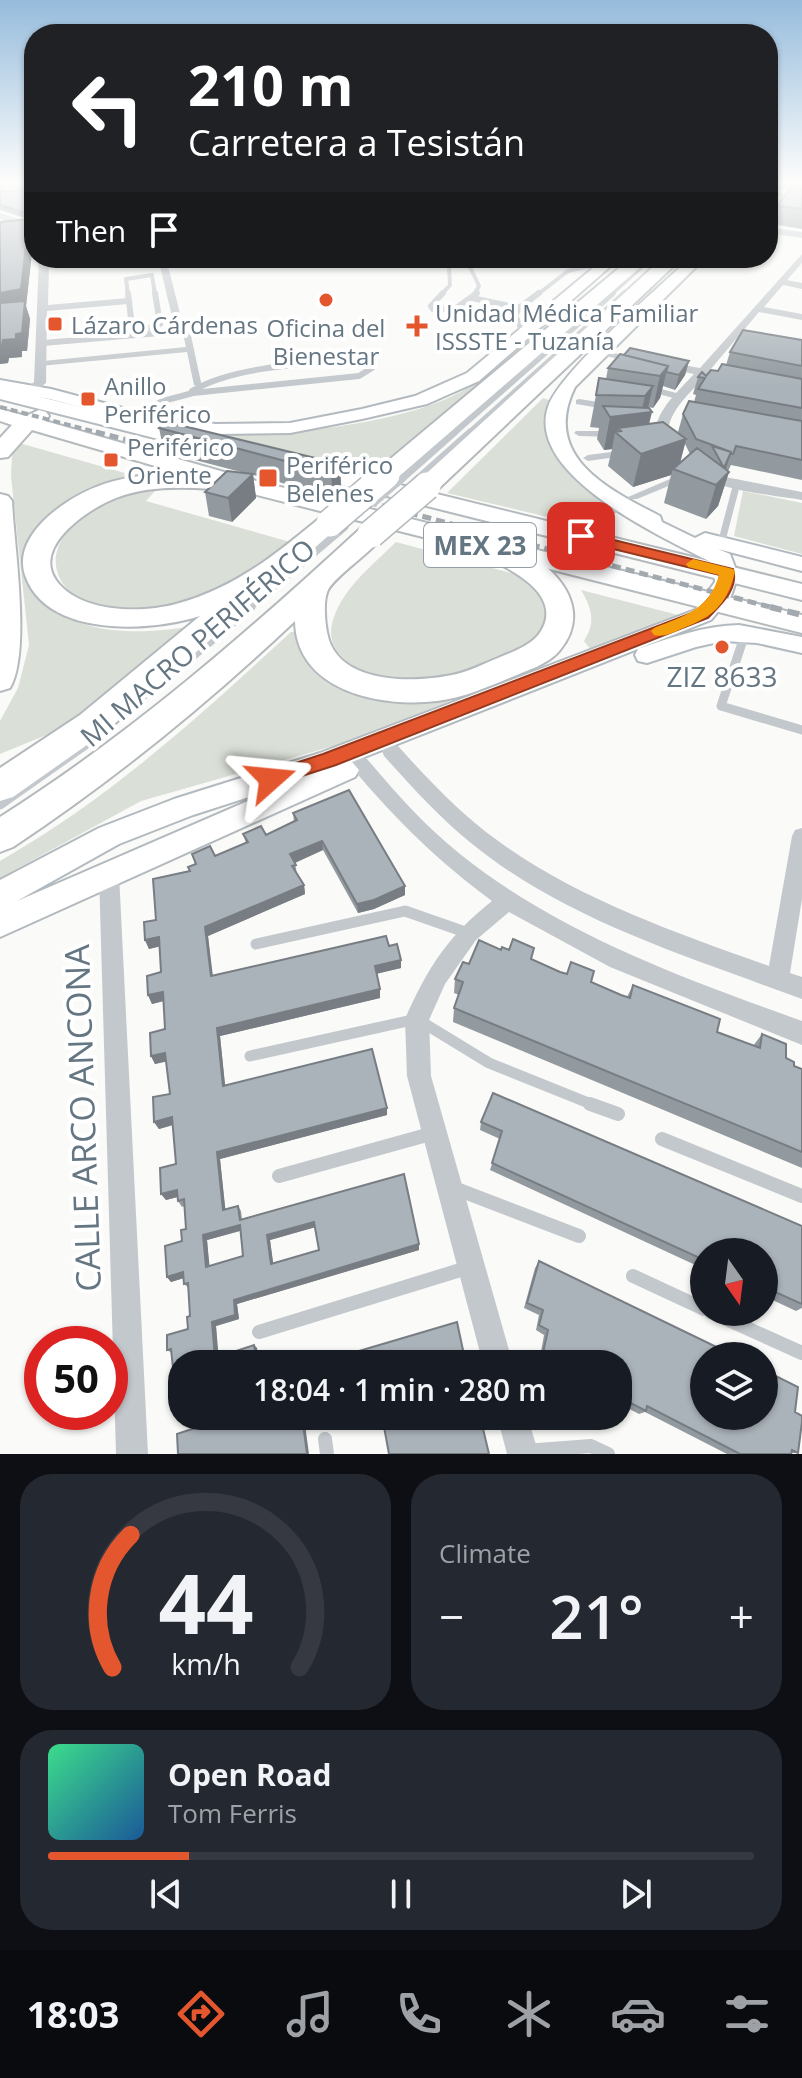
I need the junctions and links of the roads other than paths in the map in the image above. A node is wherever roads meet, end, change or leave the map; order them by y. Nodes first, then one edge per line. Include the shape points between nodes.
1 (802, 257) edge
2 (44, 268) edge
3 (165, 268) edge
4 (450, 268) edge
5 (470, 268) edge
6 (587, 268) edge
7 (612, 268) edge
8 (614, 268) edge
9 (641, 268) edge
10 (652, 268) edge
11 (662, 268) edge
12 (682, 268) edge
13 (686, 268) edge
14 (780, 282) junction
15 (802, 286) edge
16 (472, 298) junction
17 (128, 301) junction
18 (519, 308) junction
19 (757, 309) junction
20 (43, 310) junction
21 (29, 312) dead end
22 (802, 317) edge
23 (607, 320) junction
24 (183, 331) junction
25 (523, 331) junction
26 (732, 340) junction
27 (43, 343) junction
28 (746, 343) edge
29 (189, 349) junction
30 (600, 352) junction
31 (43, 364) junction
32 (705, 372) junction
33 (732, 378) edge
34 (629, 384) edge
35 (0, 385) edge
36 (195, 388) junction
37 (31, 390) junction
38 (0, 393) edge
39 (681, 397) junction
40 (579, 402) dead end
41 (65, 409) junction
42 (622, 409) edge
43 (668, 412) junction
44 (685, 412) edge
45 (651, 414) edge
46 (134, 416) junction
47 (0, 418) edge
48 (28, 423) junction
49 (163, 424) junction
50 (579, 433) dead end
51 (620, 434) edge
52 (647, 435) edge
53 (651, 450) edge
54 (671, 450) junction
55 (0, 452) edge
56 (635, 452) edge
57 (588, 458) dead end
58 (277, 461) edge
59 (698, 470) junction
60 (398, 481) junction
61 (737, 483) junction
62 (245, 485) junction
63 (802, 496) edge
64 (0, 501) edge
65 (392, 502) dead end
66 (633, 505) junction
67 (359, 525) junction
68 (596, 526) dead end
69 (721, 544) junction
70 (476, 545) junction
71 (802, 564) edge
72 (275, 571) junction
73 (728, 572) junction
74 (319, 575) junction
75 (2, 580) edge
76 (802, 580) edge
77 (773, 584) junction
78 (802, 592) edge
79 (715, 603) junction
80 (750, 622) junction
81 (802, 624) edge
82 (3, 632) edge
83 (802, 645) edge
84 (197, 676) dead end
85 (0, 681) edge
86 (141, 700) dead end
87 (105, 730) dead end
88 (802, 730) edge
89 (391, 751) junction
90 (360, 764) junction
91 (0, 787) edge
92 (0, 805) edge
93 (0, 825) edge
94 (0, 836) edge
95 (802, 836) edge
96 (800, 859) edge
97 (109, 874) junction
98 (0, 895) edge
99 (507, 901) junction
100 (0, 923) edge
101 (468, 933) junction
102 (256, 944) dead end
103 (778, 979) junction
104 (802, 988) edge
105 (417, 1019) junction
106 (802, 1033) edge
107 (250, 1056) dead end
108 (618, 1114) dead end
109 (435, 1133) junction
110 (662, 1139) dead end
111 (279, 1176) dead end
112 (451, 1187) junction
113 (802, 1196) edge
114 (579, 1236) dead end
115 (471, 1267) junction
116 (633, 1276) dead end
117 (690, 1302) edge
118 (742, 1326) edge
119 (259, 1332) dead end
120 (494, 1350) edge
121 (802, 1353) edge
122 (516, 1430) edge
123 (522, 1453) edge
124 (132, 1454) edge
125 (608, 1454) edge

1 - 14 street
2 - 20 street
3 - 24 street
4 - 16 lane via 450,285 431,306 455,309
5 - 16 lane via 479,286
6 - 18 lane via 568,271
7 - 25 main road
8 - 60 highway
9 - 60 lane
10 - 60 lane
11 - 23 highway
12 - 23 highway
13 - 30 main road
14 - 15 street
14 - 19 street
16 - 18 lane
17 - 17 lane via 132,327 160,324 152,275 126,279
17 - 20 street
18 - 25 lane via 515,316
19 - 22 street
19 - 26 street
20 - 21 street
20 - 27 street
23 - 60 highway
24 - 27 street
24 - 29 street
25 - 49 main road via 473,377 421,400 261,430
26 - 28 street
26 - 32 street
27 - 31 street
29 - 31 street
29 - 36 street
30 - 32 street
30 - 66 main road via 558,399 555,418 561,446 581,474
31 - 37 street via 40,383
32 - 33 street
32 - 39 street
34 - 39 street
35 - 37 main road
36 - 36 lane via 215,391 359,376 372,368 361,360 348,361 221,378
36 - 46 lane
37 - 46 main road
38 - 41 main road
39 - 43 street
40 - 42 street
41 - 48 main road
41 - 49 main road via 234,451
43 - 44 street
43 - 45 street
43 - 54 street
46 - 49 main road
47 - 48 main road, MEX 23
48 - 55 main road
48 - 62 main road, MEX 23
50 - 51 street
52 - 54 street
53 - 54 street
54 - 59 street
56 - 57 street
58 - 60 main road, MEX 23
59 - 61 street
59 - 66 street
60 - 65 lane
60 - 67 highway, bridge
60 - 67 highway, bridge
60 - 73 main road, MEX 23
61 - 63 street
61 - 69 lane
62 - 70 main road, MEX 23
62 - 72 highway via 164,480 96,496 51,529 39,546 36,565 57,600 85,613 128,618 171,615 209,603
64 - 75 main road
66 - 68 lane via 605,512
66 - 69 main road
66 - 73 main road via 649,523 722,559
67 - 72 highway
67 - 74 highway
67 - 86 lane, MI MACRO PERIFÉRICO
69 - 71 main road
70 - 74 highway via 536,573 549,585 560,618 550,642 538,652 434,690 390,689 332,669 311,634
70 - 79 main road, MEX 23
72 - 91 highway via 92,724
73 - 77 main road, MEX 23
73 - 79 main road
74 - 94 highway via 138,742
75 - 82 main road
76 - 77 main road
77 - 78 main road, MEX 23
77 - 80 main road
79 - 80 main road, MEX 23
79 - 98 main road via 703,615 329,760 109,836
80 - 81 main road, MEX 23
80 - 83 main road
80 - 88 lane via 721,706
80 - 89 main road
82 - 85 main road via 7,654
84 - 93 lane, MI MACRO PERIFÉRICO via 67,781
87 - 92 lane, MI MACRO PERIFÉRICO
89 - 90 main road
89 - 103 street via 432,798 520,869 631,925
90 - 97 main road
90 - 99 street via 433,844
95 - 96 street
96 - 103 street
97 - 100 main road
97 - 124 street, CALLE ARCO ANCONA
99 - 101 street
99 - 106 street via 620,963
101 - 102 lane via 405,911
101 - 105 street via 437,977
103 - 104 street
105 - 107 lane
105 - 108 lane via 452,1045 534,1085
105 - 109 street via 419,1076
109 - 111 lane
109 - 112 street
110 - 113 lane
112 - 114 lane
112 - 115 street
115 - 119 lane
115 - 120 street
116 - 117 lane
118 - 121 lane
122 - 123 street
123 - 125 lane via 591,1446

